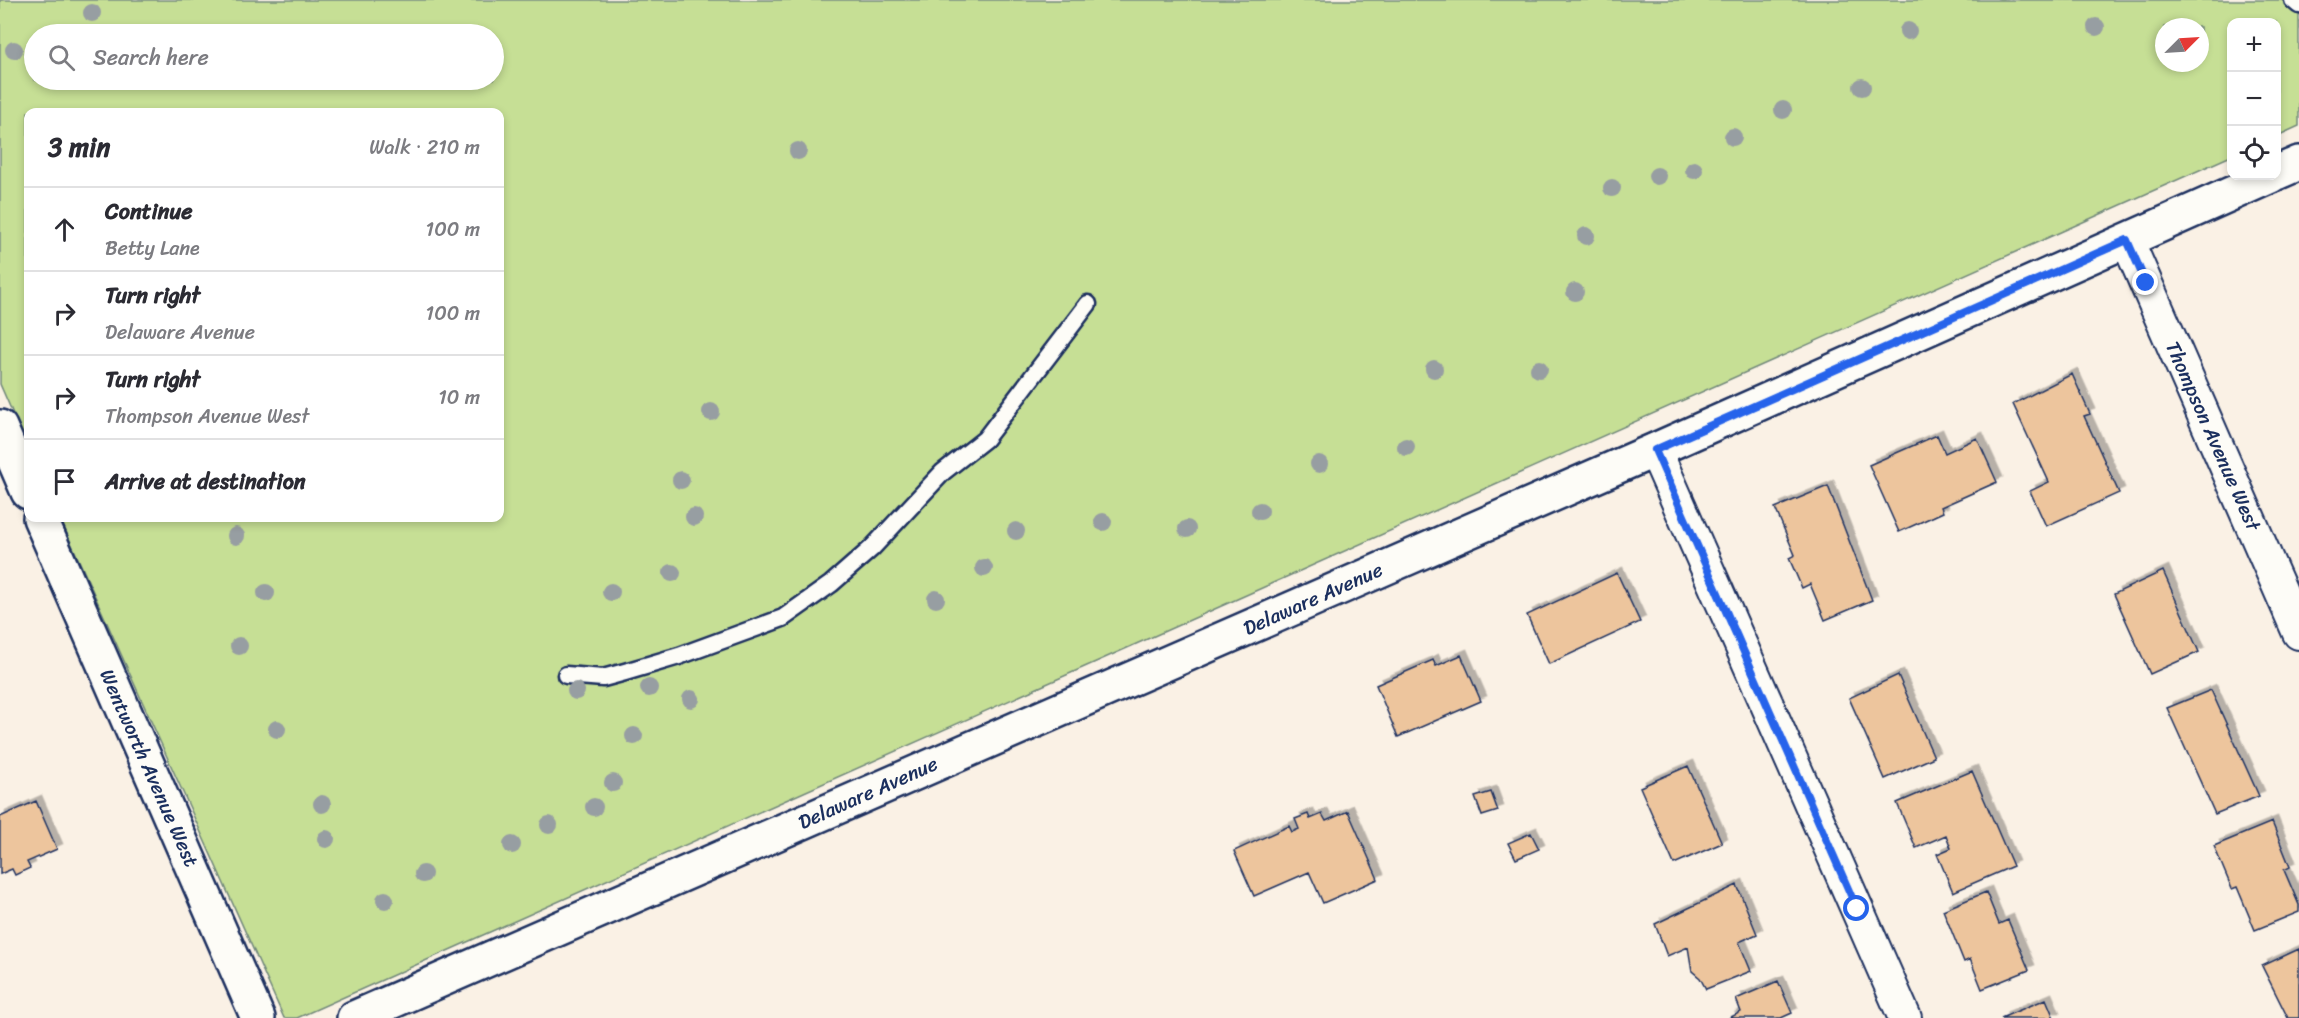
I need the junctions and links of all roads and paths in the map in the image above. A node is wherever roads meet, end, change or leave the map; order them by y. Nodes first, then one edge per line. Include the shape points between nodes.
1 (2293, 0) edge
2 (2299, 5) edge
3 (2299, 163) edge
4 (2281, 171) edge
5 (2262, 180) edge
6 (2127, 240) junction
7 (1088, 304) dead end
8 (0, 427) edge
9 (1655, 450) junction
10 (24, 483) edge
11 (42, 522) edge
12 (2299, 633) edge
13 (566, 675) dead end
14 (258, 1018) edge
15 (354, 1018) edge
16 (1905, 1018) edge

1 - 2 lane
3 - 4 street
5 - 6 street, Delaware Avenue
6 - 9 street, Delaware Avenue
6 - 12 street, Thompson Avenue West
7 - 13 lane via 985,439 943,472 872,548 831,584 783,618 679,656 603,678
8 - 10 street
9 - 15 street, Delaware Avenue
9 - 16 street
11 - 14 street, Wentworth Avenue West

